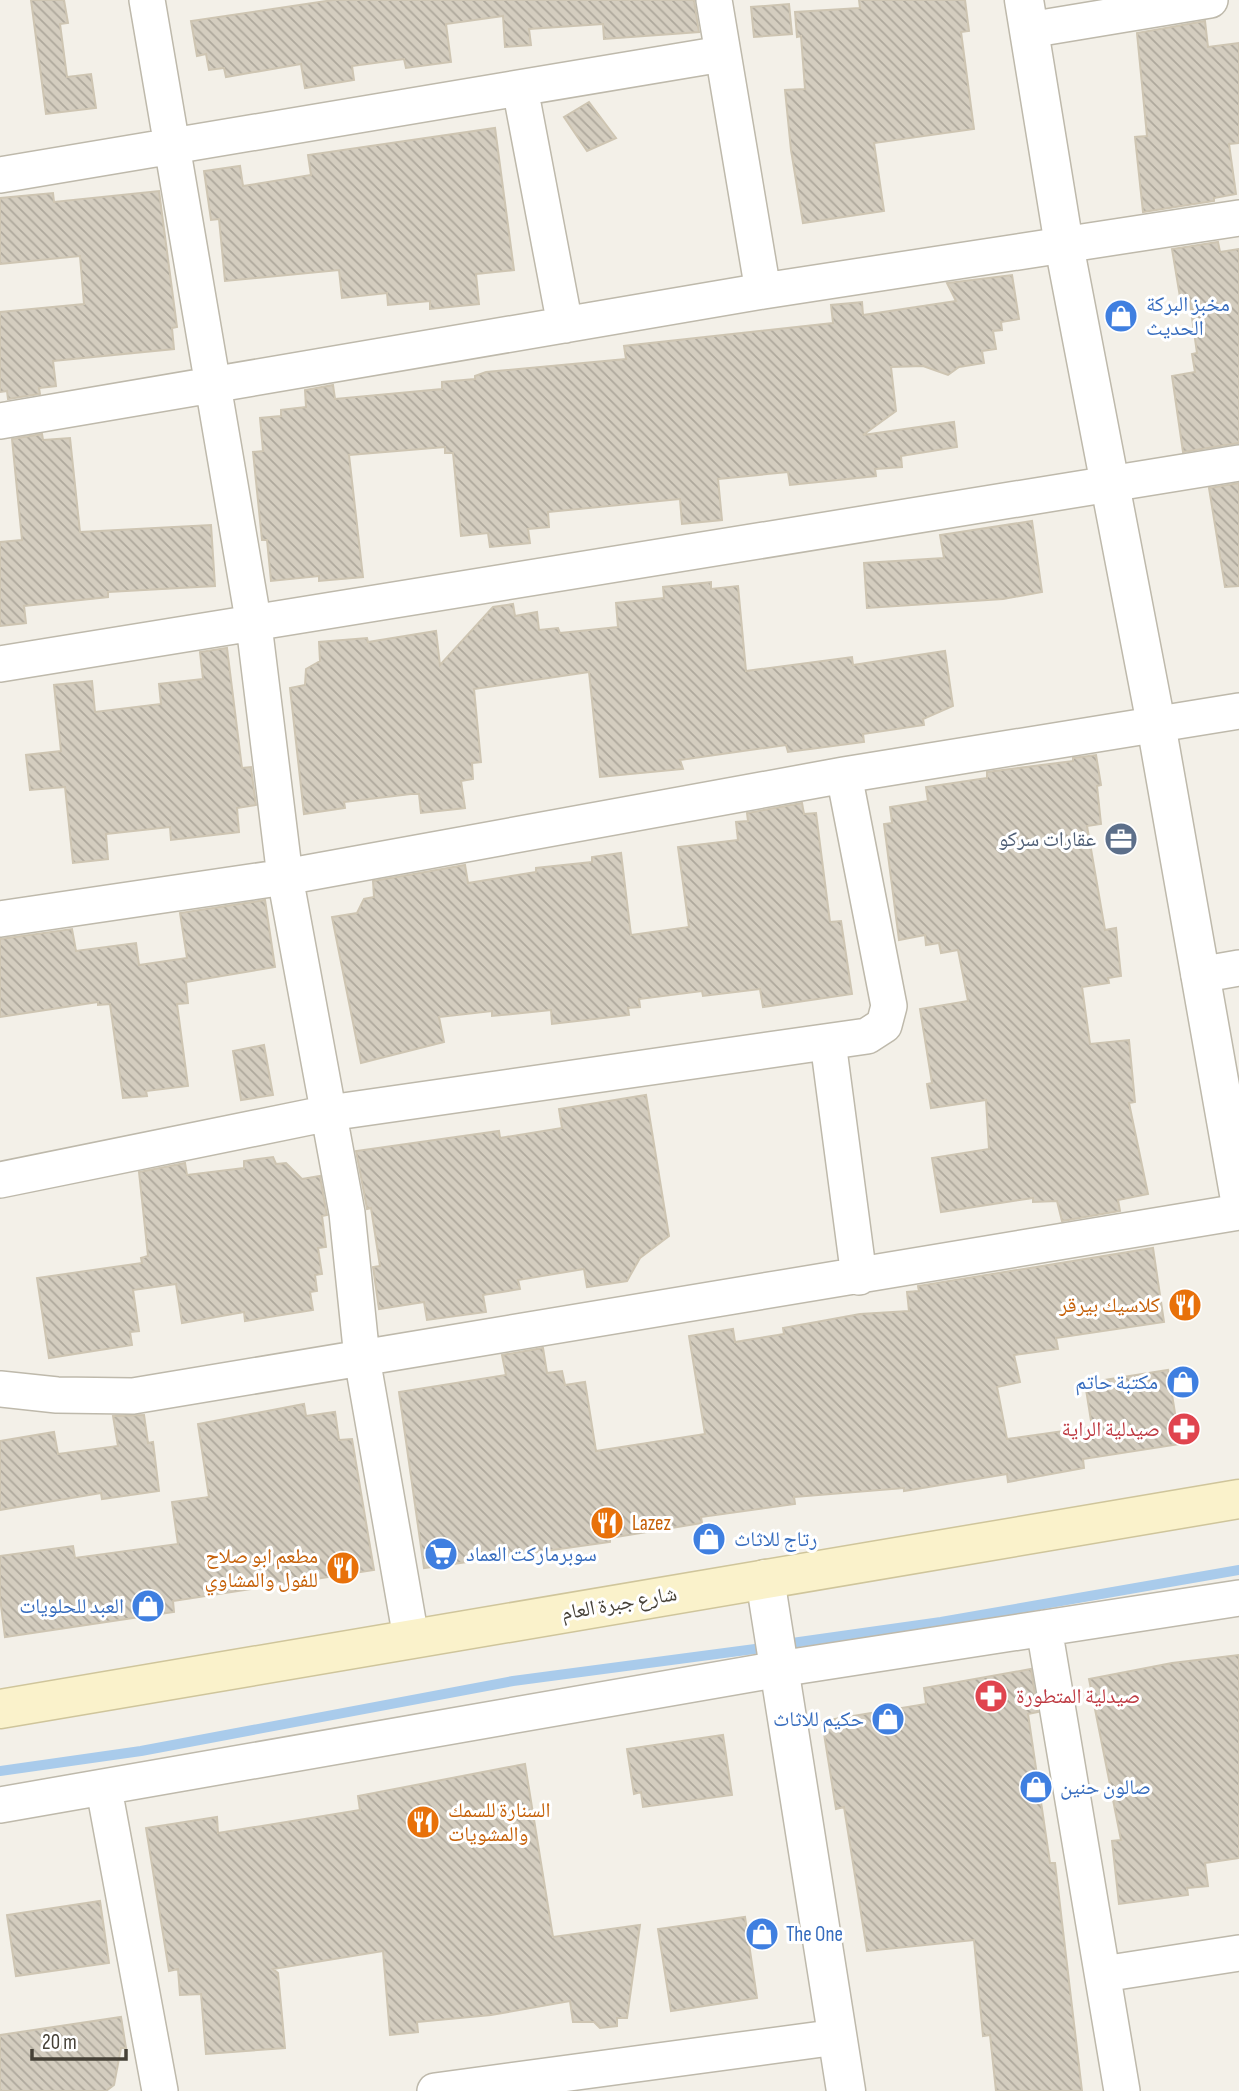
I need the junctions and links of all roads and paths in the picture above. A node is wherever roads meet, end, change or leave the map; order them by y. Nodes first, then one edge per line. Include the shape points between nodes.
1 (147, 0) edge
2 (714, 0) edge
3 (1210, 0) edge
4 (1027, 15) edge
5 (723, 54) junction
6 (520, 88) junction
7 (172, 144) junction
8 (0, 175) edge
9 (1239, 218) edge
10 (1064, 245) junction
11 (763, 291) junction
12 (565, 326) junction
13 (215, 386) junction
14 (0, 421) edge
15 (1239, 463) edge
16 (1111, 485) junction
17 (254, 625) junction
18 (0, 664) edge
19 (1239, 711) edge
20 (1156, 724) junction
21 (844, 775) junction
22 (285, 877) junction
23 (0, 919) edge
24 (1239, 968) edge
25 (1199, 975) junction
26 (828, 1042) junction
27 (329, 1113) junction
28 (0, 1180) edge
29 (1239, 1194) edge
30 (1239, 1212) edge
31 (859, 1277) junction
32 (362, 1358) junction
33 (0, 1389) edge
34 (1239, 1499) edge
35 (765, 1579) junction
36 (1239, 1598) edge
37 (1044, 1628) junction
38 (411, 1638) junction
39 (779, 1669) junction
40 (0, 1709) edge
41 (104, 1789) junction
42 (0, 1805) edge
43 (1239, 1953) edge
44 (1103, 1974) junction
45 (837, 2037) junction
46 (534, 2085) edge
47 (160, 2091) edge
48 (435, 2091) edge
49 (846, 2091) edge
50 (1122, 2091) edge

1 - 7 street
2 - 5 street
3 - 4 street
4 - 10 street
5 - 6 street
5 - 11 street
6 - 7 street
6 - 12 street
7 - 8 street
7 - 13 street
9 - 10 street
10 - 11 street
10 - 16 street
11 - 12 street
12 - 13 street
13 - 14 street
13 - 17 street
15 - 16 street
16 - 17 street
16 - 20 street
17 - 18 street
17 - 22 street
19 - 20 street
20 - 21 street
20 - 25 street
21 - 22 street
21 - 26 street via 889,1006 884,1025 867,1036
22 - 23 street
22 - 27 street
24 - 25 street
25 - 29 street
26 - 27 street
26 - 31 street
27 - 28 street
27 - 32 street
30 - 31 street
31 - 32 street
32 - 33 street via 133,1396
32 - 38 street
34 - 35 main road, شارع جبرة العام
35 - 38 main road, شارع جبرة العام
35 - 39 street
36 - 37 street
37 - 39 street
37 - 44 street
38 - 40 main road, شارع جبرة العام
39 - 41 street
39 - 45 street
41 - 42 street
41 - 47 street
43 - 44 street
44 - 50 street
45 - 46 street
45 - 49 street
46 - 48 street

